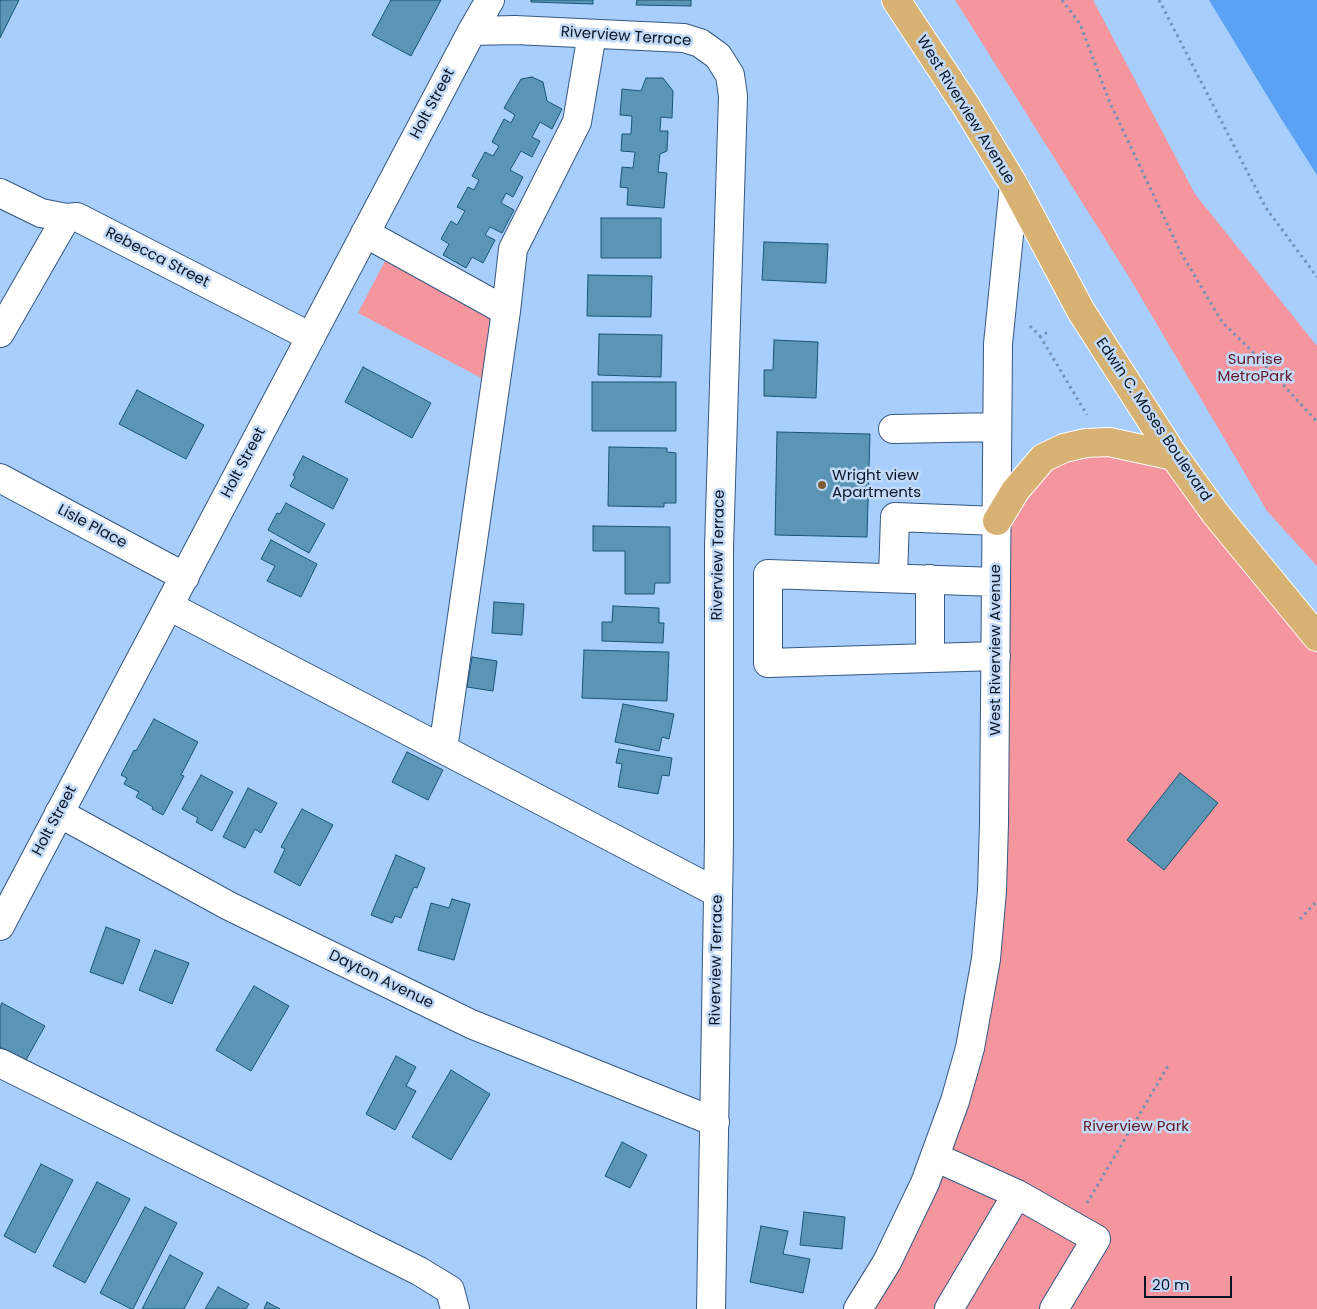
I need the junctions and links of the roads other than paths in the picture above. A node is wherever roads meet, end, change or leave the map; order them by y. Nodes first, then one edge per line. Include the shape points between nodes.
1 (490, 0) edge
2 (896, 0) edge
3 (472, 31) junction
4 (592, 34) junction
5 (1014, 185) junction
6 (0, 193) edge
7 (66, 218) junction
8 (365, 234) junction
9 (506, 311) junction
10 (0, 333) edge
11 (311, 337) junction
12 (997, 426) junction
13 (893, 429) dead end
14 (1174, 456) junction
15 (0, 478) edge
16 (997, 521) junction
17 (184, 576) junction
18 (893, 578) junction
19 (930, 579) junction
20 (996, 582) junction
21 (169, 606) junction
22 (1317, 637) edge
23 (996, 656) junction
24 (930, 657) junction
25 (443, 750) junction
26 (59, 813) junction
27 (718, 893) junction
28 (0, 926) edge
29 (0, 1063) edge
30 (715, 1122) junction
31 (935, 1157) junction
32 (1017, 1194) junction
33 (454, 1309) edge
34 (711, 1309) edge
35 (858, 1309) edge
36 (949, 1309) edge
37 (1054, 1309) edge

1 - 3 street, Holt Street
2 - 5 main road, West Riverview Avenue
3 - 4 street, Riverview Terrace
3 - 8 street, Holt Street
4 - 9 street via 577,122 513,248
4 - 27 street, Riverview Terrace via 684,38 700,43 718,56 730,75 733,96 718,547
5 - 12 street, West Riverview Avenue via 998,344
5 - 14 main road, Edwin C. Moses Boulevard via 1081,311
6 - 7 street, Rebecca Street via 41,213
7 - 10 street
7 - 11 street, Rebecca Street via 77,217
8 - 9 street
8 - 11 street, Holt Street
9 - 25 street
11 - 17 street, Holt Street
12 - 13 street
12 - 16 street, West Riverview Avenue
14 - 16 main road via 1109,442 1064,448 1043,458 1014,491
14 - 22 main road, Edwin C. Moses Boulevard via 1215,513
15 - 17 street, Lisle Place
16 - 18 street via 895,517
16 - 20 street, West Riverview Avenue
17 - 21 street, Holt Street
18 - 19 street
18 - 24 street via 768,574 768,663
19 - 20 street
19 - 24 street
20 - 23 street, West Riverview Avenue
21 - 25 street
21 - 26 street, Holt Street
23 - 24 street
23 - 31 street, West Riverview Avenue via 992,891 986,959 970,1048
25 - 27 street
26 - 28 street, Holt Street
26 - 30 street, Dayton Avenue via 229,906 472,1024
27 - 30 street, Riverview Terrace
29 - 33 street via 419,1271 450,1290
30 - 34 street, Riverview Terrace
31 - 32 street
31 - 35 street, West Riverview Avenue via 887,1262
32 - 36 street
32 - 37 street via 1096,1239

